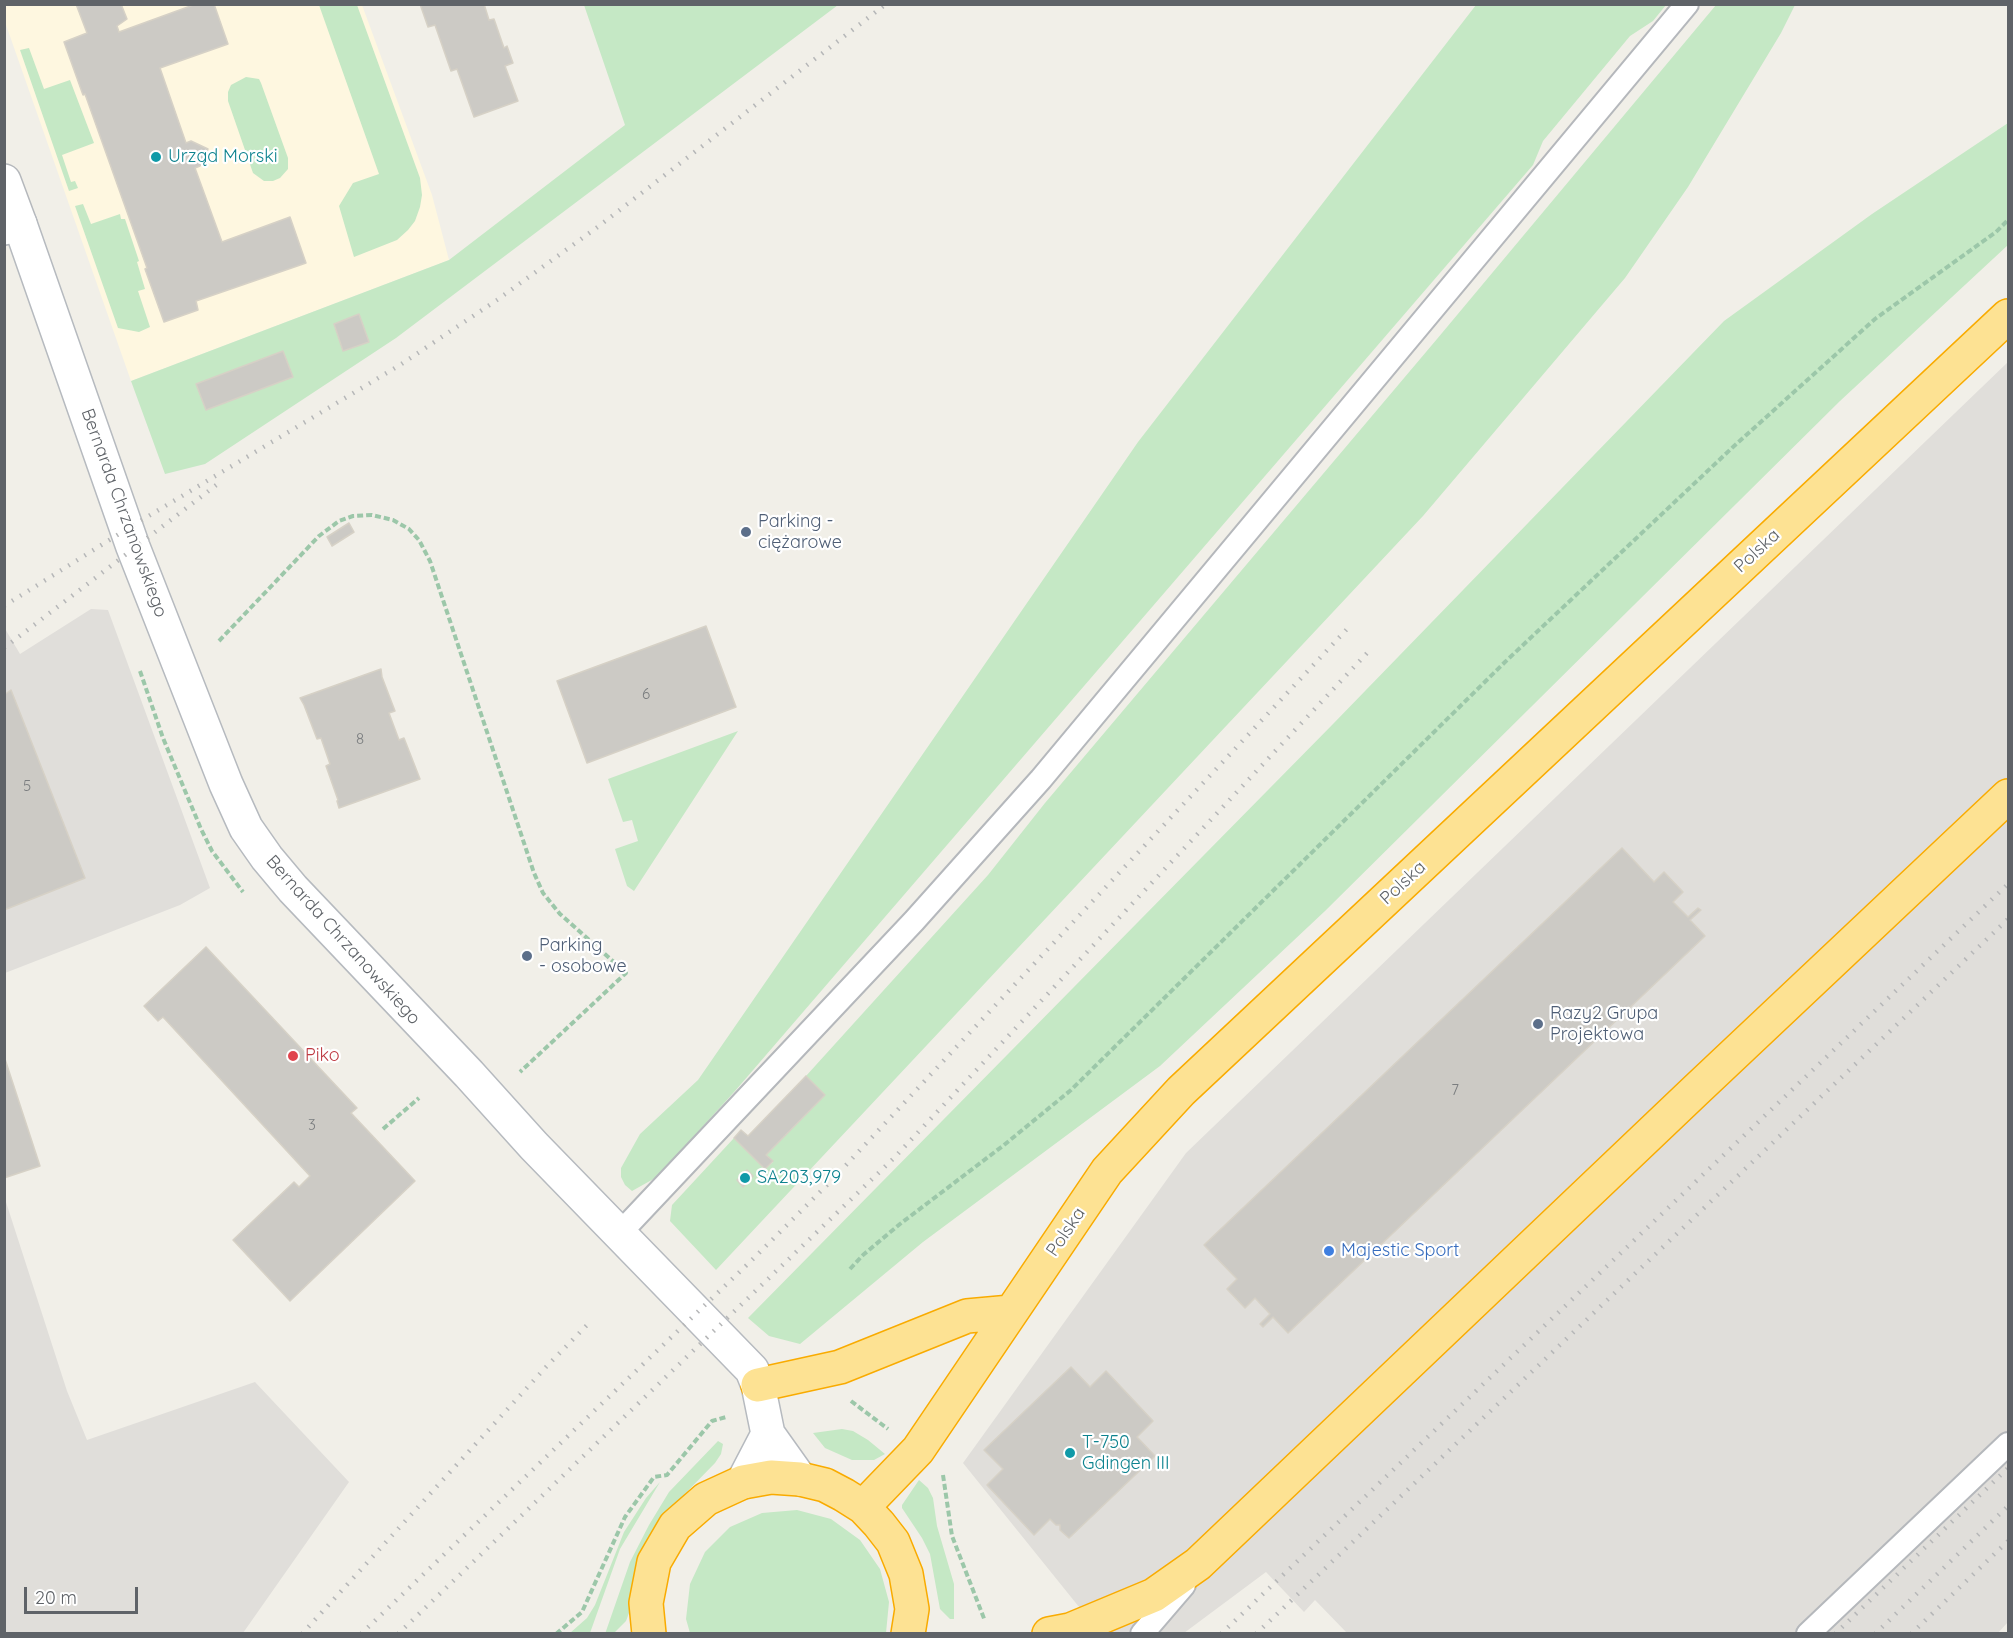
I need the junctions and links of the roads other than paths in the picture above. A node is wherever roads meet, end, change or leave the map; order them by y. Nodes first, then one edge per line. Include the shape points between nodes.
1 (1687, 4) edge
2 (4, 181) edge
3 (12, 226) edge
4 (2008, 316) edge
5 (2008, 796) edge
6 (620, 1233) junction
7 (1011, 1312) junction
8 (758, 1385) junction
9 (768, 1434) junction
10 (2008, 1444) edge
11 (800, 1479) junction
12 (743, 1482) junction
13 (863, 1507) junction
14 (1226, 1538) junction
15 (649, 1634) edge
16 (908, 1634) edge
17 (1049, 1634) edge
18 (1142, 1634) edge
19 (1808, 1634) edge

1 - 6 lane via 1041,779 906,929
2 - 3 street, Bernarda Chrzanowskiego
3 - 6 street, Bernarda Chrzanowskiego via 246,828 293,889
4 - 7 highway, Polska via 1181,1091 1107,1171
5 - 14 highway
6 - 8 street, Bernarda Chrzanowskiego via 752,1370
7 - 8 highway via 967,1316 840,1367
7 - 13 highway, Polska via 918,1450
8 - 9 street, Bernarda Chrzanowskiego
9 - 11 street, Bernarda Chrzanowskiego
9 - 12 street
10 - 19 lane
11 - 12 highway
11 - 13 highway via 825,1485
12 - 15 highway via 706,1499 675,1526 654,1562 646,1603
13 - 16 highway via 892,1542 906,1574 912,1609
14 - 17 highway via 1198,1564 1154,1595 1070,1630
14 - 18 lane

